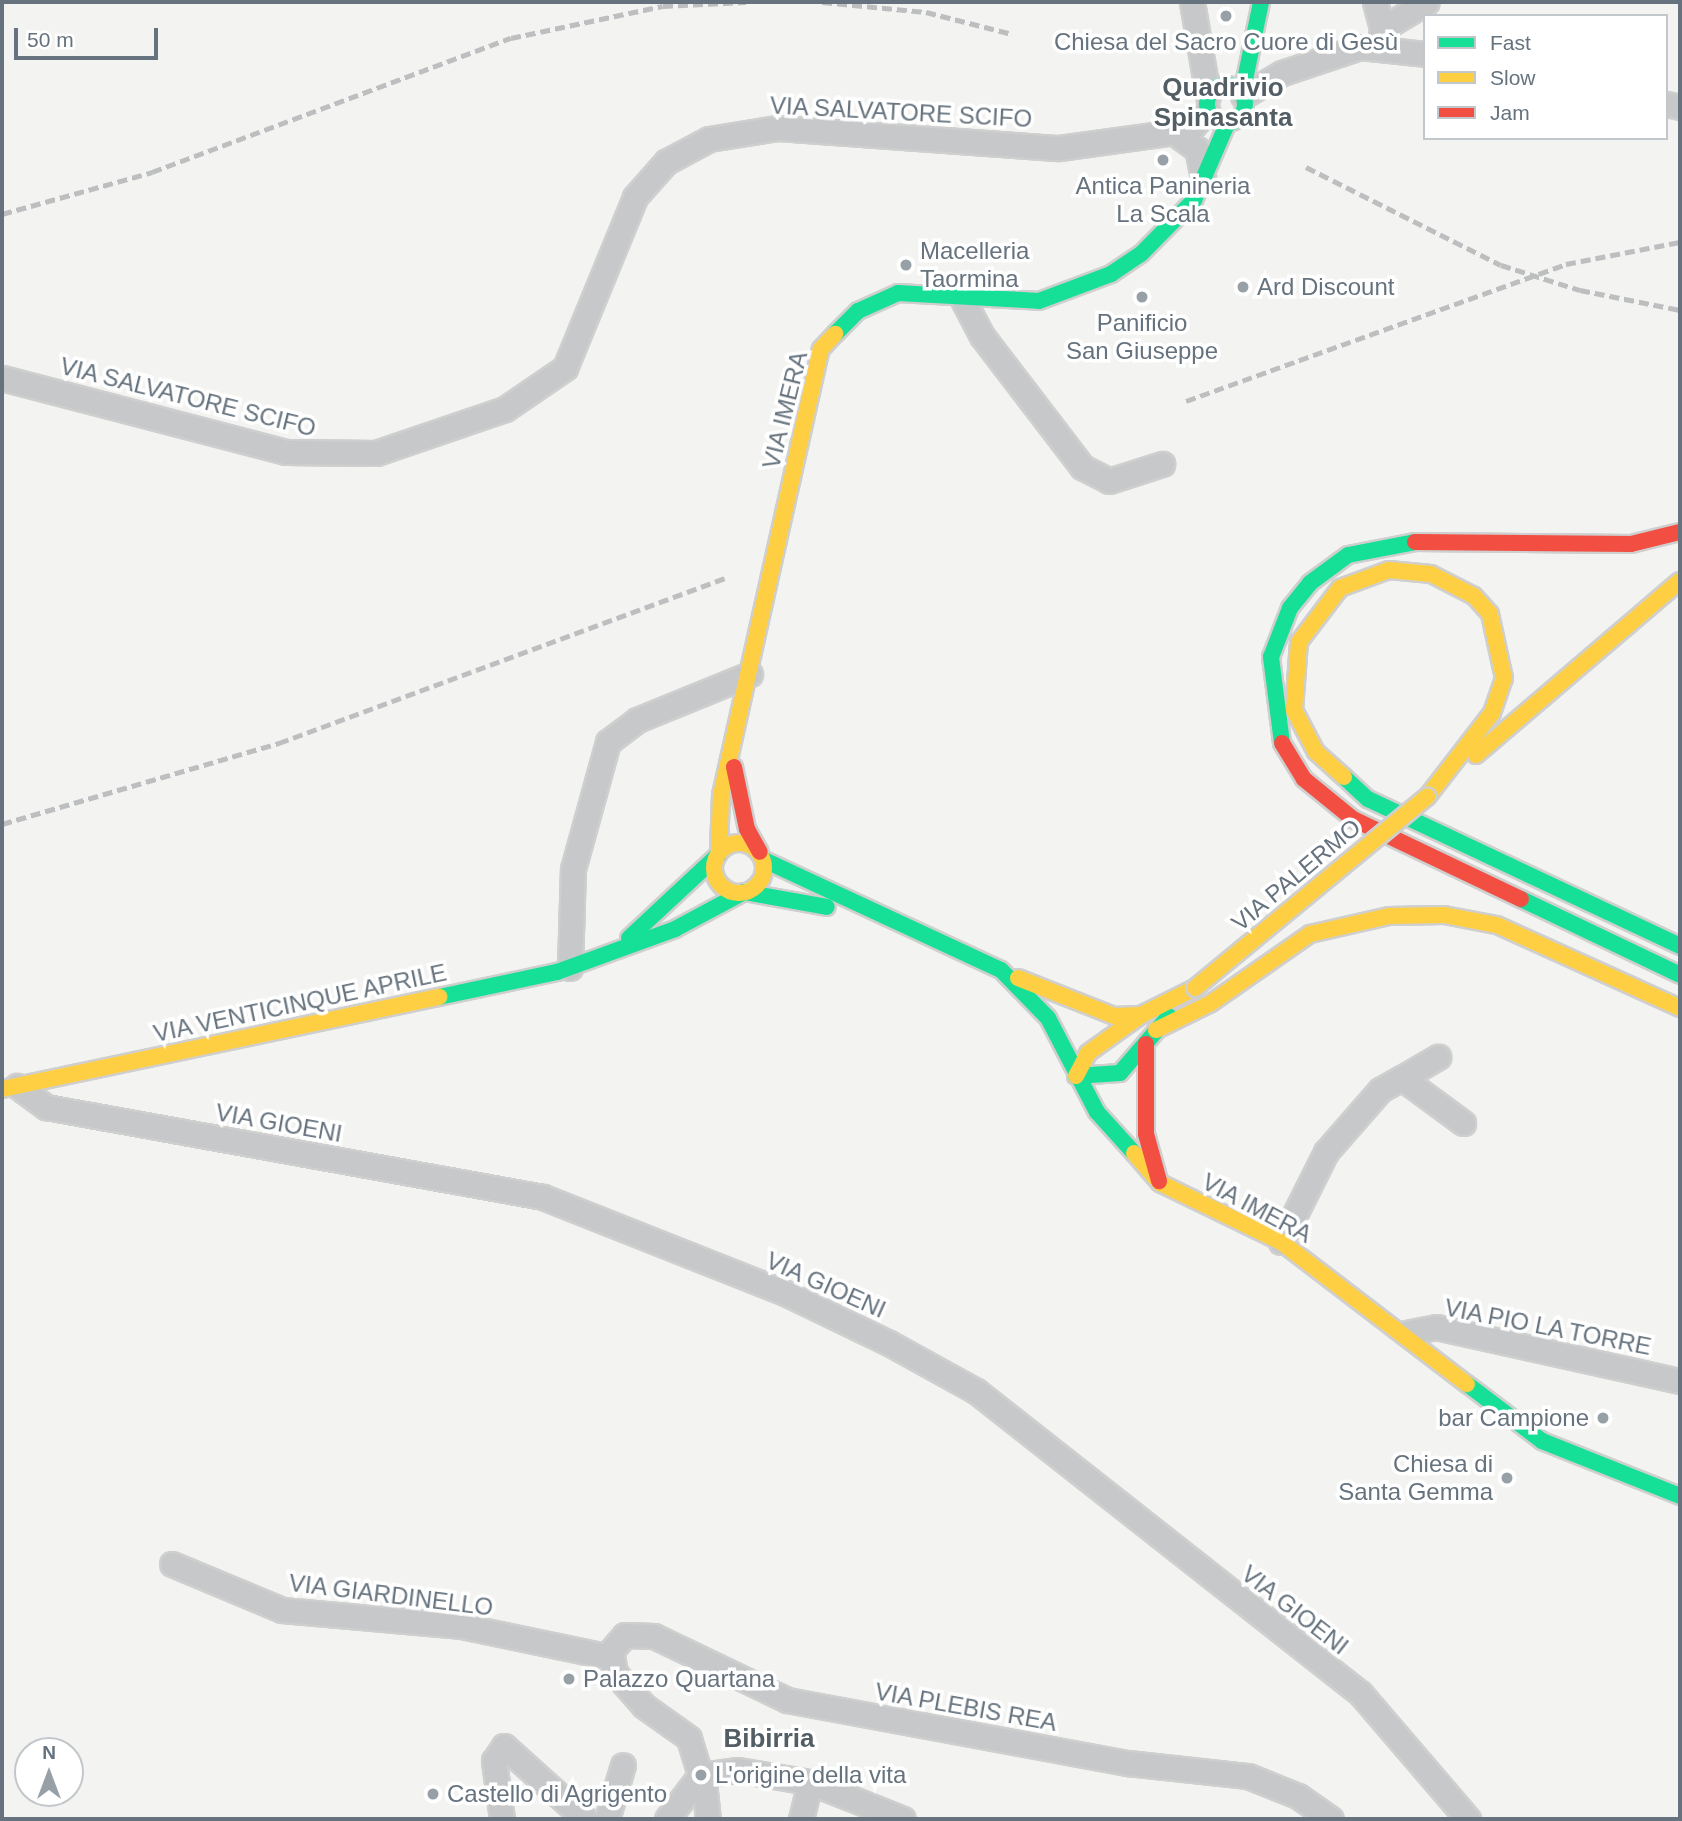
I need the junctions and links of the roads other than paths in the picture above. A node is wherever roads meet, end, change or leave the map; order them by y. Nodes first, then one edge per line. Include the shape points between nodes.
1 (1192, 2) edge
2 (1261, 2) edge
3 (1375, 2) edge
4 (1427, 2) edge
5 (1381, 37) junction
6 (1423, 53) edge
7 (1228, 105) junction
8 (1172, 134) junction
9 (1204, 182) junction
10 (961, 296) junction
11 (2, 378) edge
12 (1162, 464) dead end
13 (1680, 532) edge
14 (1680, 581) edge
15 (750, 674) junction
16 (733, 755) junction
17 (1427, 797) junction
18 (718, 854) junction
19 (762, 856) junction
20 (743, 893) junction
21 (903, 926) junction
22 (1680, 946) edge
23 (604, 954) junction
24 (570, 968) junction
25 (1001, 970) junction
26 (1680, 975) edge
27 (1195, 988) junction
28 (1680, 1008) edge
29 (1141, 1015) junction
30 (1156, 1030) junction
31 (1146, 1044) junction
32 (1438, 1057) dead end
33 (1076, 1076) junction
34 (1402, 1078) junction
35 (9, 1087) edge
36 (1463, 1123) dead end
37 (1160, 1183) junction
38 (1281, 1242) junction
39 (1406, 1333) junction
40 (1680, 1381) edge
41 (1680, 1496) edge
42 (172, 1564) dead end
43 (610, 1657) junction
44 (623, 1765) dead end
45 (702, 1776) junction
46 (810, 1782) junction
47 (709, 1812) edge
48 (502, 1819) edge
49 (585, 1819) edge
50 (607, 1819) edge
51 (667, 1819) edge
52 (801, 1819) edge
53 (903, 1819) edge
54 (1331, 1819) edge
55 (1468, 1819) edge

1 - 7 street via 1203,60
2 - 7 main road, VIA IMERA via 1249,56
3 - 5 street
4 - 5 street
5 - 6 street
5 - 7 street via 1282,73
7 - 8 street, VIA SALVATORE SCIFO
7 - 9 main road, VIA IMERA via 1229,151
8 - 9 street via 1196,149
8 - 11 street, VIA SALVATORE SCIFO via 1059,148 778,128 709,139 650,175 625,216 575,354 553,379 505,409 419,442 330,457 286,452
9 - 10 main road, VIA IMERA via 1176,221 1141,254 1076,291 1020,302
10 - 12 street via 982,336 1082,467 1109,481
10 - 15 main road, VIA IMERA via 909,291 884,297 858,311 821,349
13 - 26 main road via 1631,544 1407,542 1348,555 1310,583 1290,608 1271,657 1270,685 1284,751 1304,779 1353,819
14 - 17 main road
15 - 16 main road, VIA IMERA
15 - 24 street via 636,720 608,741 573,869
16 - 18 main road, VIA IMERA via 721,795
16 - 19 main road via 741,809
17 - 22 main road via 1492,713 1504,678 1503,653 1490,614 1455,583 1389,570 1340,588 1299,642 1294,710 1316,752 1368,799
17 - 27 main road, VIA PALERMO, bridge
18 - 19 main road via 740,842
18 - 20 main road via 714,869 720,885
18 - 23 main road, VIA VENTICINQUE APRILE via 641,930
19 - 20 main road via 759,884
19 - 21 main road, VIA IMERA
20 - 21 main road, VIA IMERA
20 - 23 main road, VIA VENTICINQUE APRILE via 675,929
21 - 25 main road, VIA IMERA
23 - 24 main road, VIA VENTICINQUE APRILE
24 - 35 main road, VIA VENTICINQUE APRILE
25 - 29 main road via 1114,1016
25 - 33 main road, VIA IMERA via 1048,1018
27 - 29 main road
27 - 30 main road
28 - 30 main road via 1497,925 1444,915 1389,916 1310,934 1211,1003
29 - 33 main road via 1088,1053
30 - 31 main road
31 - 33 main road via 1120,1073 1100,1080
31 - 37 main road via 1146,1135
32 - 34 street
33 - 37 main road, VIA IMERA via 1129,1154
34 - 36 street
34 - 38 street via 1346,1124
35 - 55 street, VIA GIOENI via 46,1107 543,1197 785,1293 889,1343 976,1391 1360,1693
37 - 38 main road, VIA IMERA
38 - 39 main road, VIA IMERA
39 - 40 street, VIA PIO LA TORRE via 1436,1327
39 - 41 main road, VIA IMERA via 1542,1441
42 - 43 street, VIA GIARDINELLO via 282,1610 462,1626
43 - 45 street via 631,1694 694,1746
43 - 54 street, VIA PLEBIS REA via 625,1634 645,1633 788,1700 1128,1763 1248,1776 1298,1796
44 - 50 street
45 - 46 street via 748,1772
45 - 47 street
45 - 51 street via 677,1798
46 - 52 street
46 - 53 street
48 - 49 street via 494,1760 504,1746

